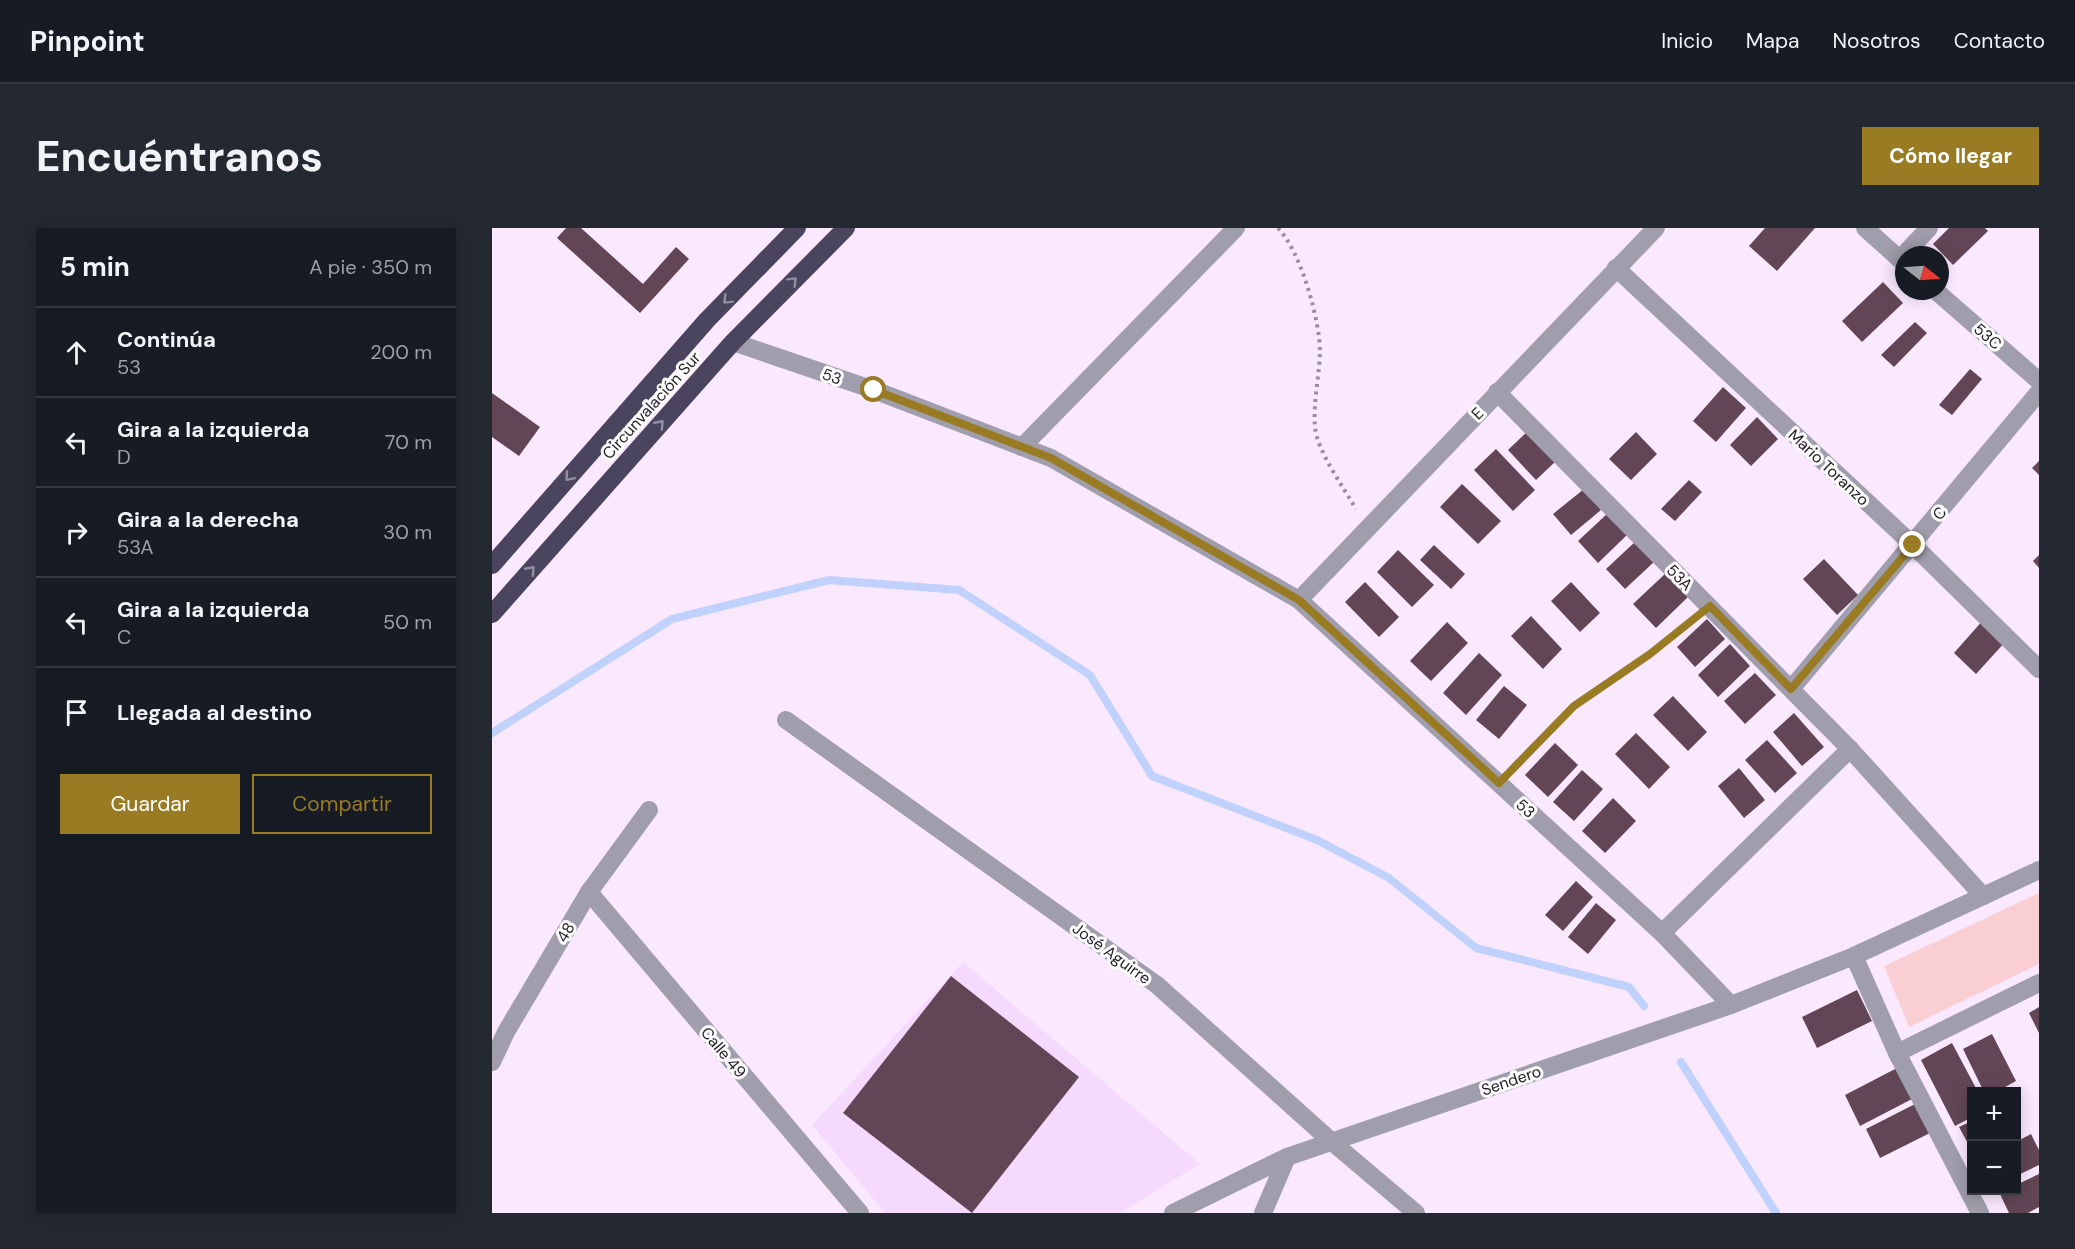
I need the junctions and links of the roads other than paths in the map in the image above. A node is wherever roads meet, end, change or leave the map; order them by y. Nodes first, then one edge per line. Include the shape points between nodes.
1 (797, 228) edge
2 (846, 228) edge
3 (1236, 228) edge
4 (1656, 228) edge
5 (1865, 228) edge
6 (1929, 228) edge
7 (1914, 246) edge
8 (1895, 255) edge
9 (1616, 268) junction
10 (1946, 300) edge
11 (733, 342) junction
12 (2039, 381) edge
13 (1497, 392) junction
14 (2039, 392) edge
15 (1022, 447) junction
16 (1913, 545) junction
17 (492, 565) edge
18 (1299, 600) junction
19 (492, 614) edge
20 (2039, 669) edge
21 (1791, 689) junction
22 (786, 720) dead end
23 (1850, 748) junction
24 (650, 810) dead end
25 (2039, 870) edge
26 (589, 892) junction
27 (1983, 896) junction
28 (1662, 933) junction
29 (1854, 956) junction
30 (2039, 983) edge
31 (1731, 1005) junction
32 (1897, 1053) junction
33 (492, 1062) edge
34 (1331, 1142) junction
35 (1287, 1157) junction
36 (860, 1213) edge
37 (1173, 1213) edge
38 (1263, 1213) edge
39 (1416, 1213) edge
40 (1980, 1213) edge

1 -> 17 highway, Circunvalación Sur via 706,320
11 -> 2 highway, Circunvalación Sur
3 - 15 street
4 - 9 street, E
5 - 8 street
6 - 7 street
9 - 13 street, E
9 - 16 street, Mario Toranzo
10 - 12 street, 53C
11 - 15 street, 53 via 874,390
19 -> 11 highway, Circunvalación Sur
13 - 18 street, E
13 - 21 street, 53A
14 - 16 street, C
15 - 18 street, 53 via 1051,458
16 - 20 street, Mario Toranzo
16 - 21 street, C
18 - 28 street, 53
21 - 23 street, 53A
22 - 34 street, José Aguirre via 1157,985
23 - 27 street, 53A
23 - 28 street
24 - 26 street, 48
25 - 27 street, Sendero
26 - 33 street, 48
26 - 36 street, Calle 49
27 - 29 street, Sendero
28 - 31 street, 53
29 - 31 street, Sendero
29 - 32 street
30 - 32 street
31 - 34 street, Sendero
32 - 40 street
34 - 35 street, Sendero
34 - 39 street, José Aguirre
35 - 37 street, Sendero
35 - 38 street

